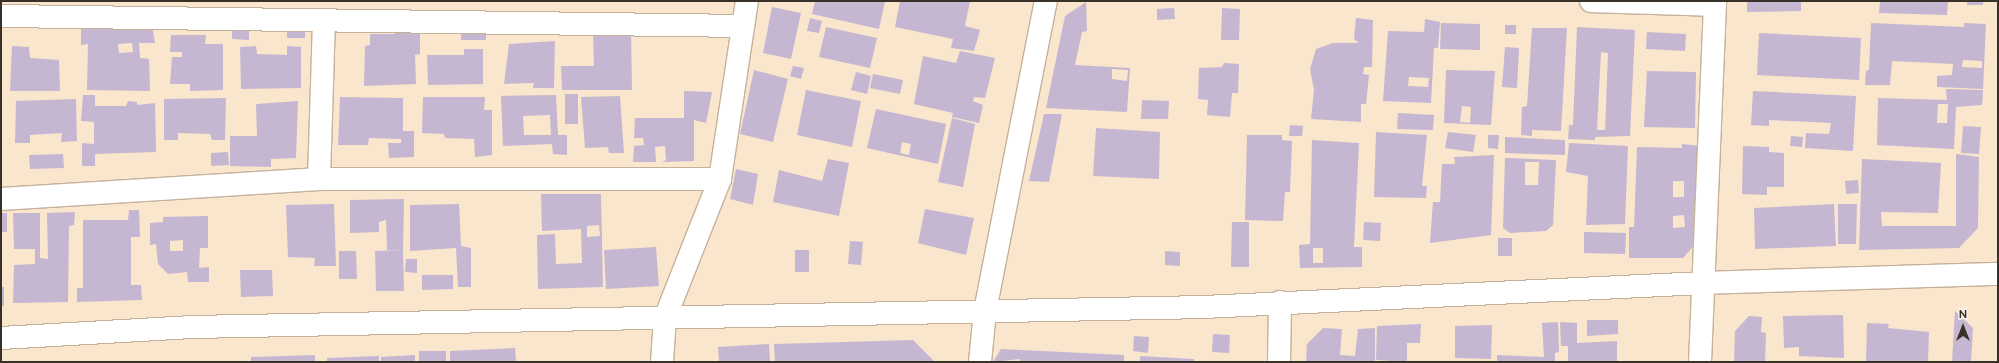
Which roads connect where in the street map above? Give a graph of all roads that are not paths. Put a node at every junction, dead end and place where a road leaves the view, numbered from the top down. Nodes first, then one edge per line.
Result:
1 (747, 1) edge
2 (1046, 1) edge
3 (1591, 1) edge
4 (1715, 3) edge
5 (1, 16) edge
6 (324, 20) junction
7 (743, 26) junction
8 (319, 179) junction
9 (720, 179) junction
10 (1, 199) edge
11 (1998, 274) edge
12 (1704, 283) junction
13 (1280, 302) junction
14 (985, 311) junction
15 (665, 318) junction
16 (1, 338) edge
17 (662, 362) edge
18 (980, 362) edge
19 (1279, 362) edge
20 (1700, 362) edge

1 - 7 street
2 - 14 street
3 - 4 street
4 - 12 street
5 - 6 street
6 - 7 street
6 - 8 street
7 - 9 street
8 - 9 street
8 - 10 street
9 - 15 street
11 - 12 street
12 - 13 street
12 - 20 street
13 - 14 street
13 - 19 street
14 - 15 street
14 - 18 street
15 - 16 street
15 - 17 street

